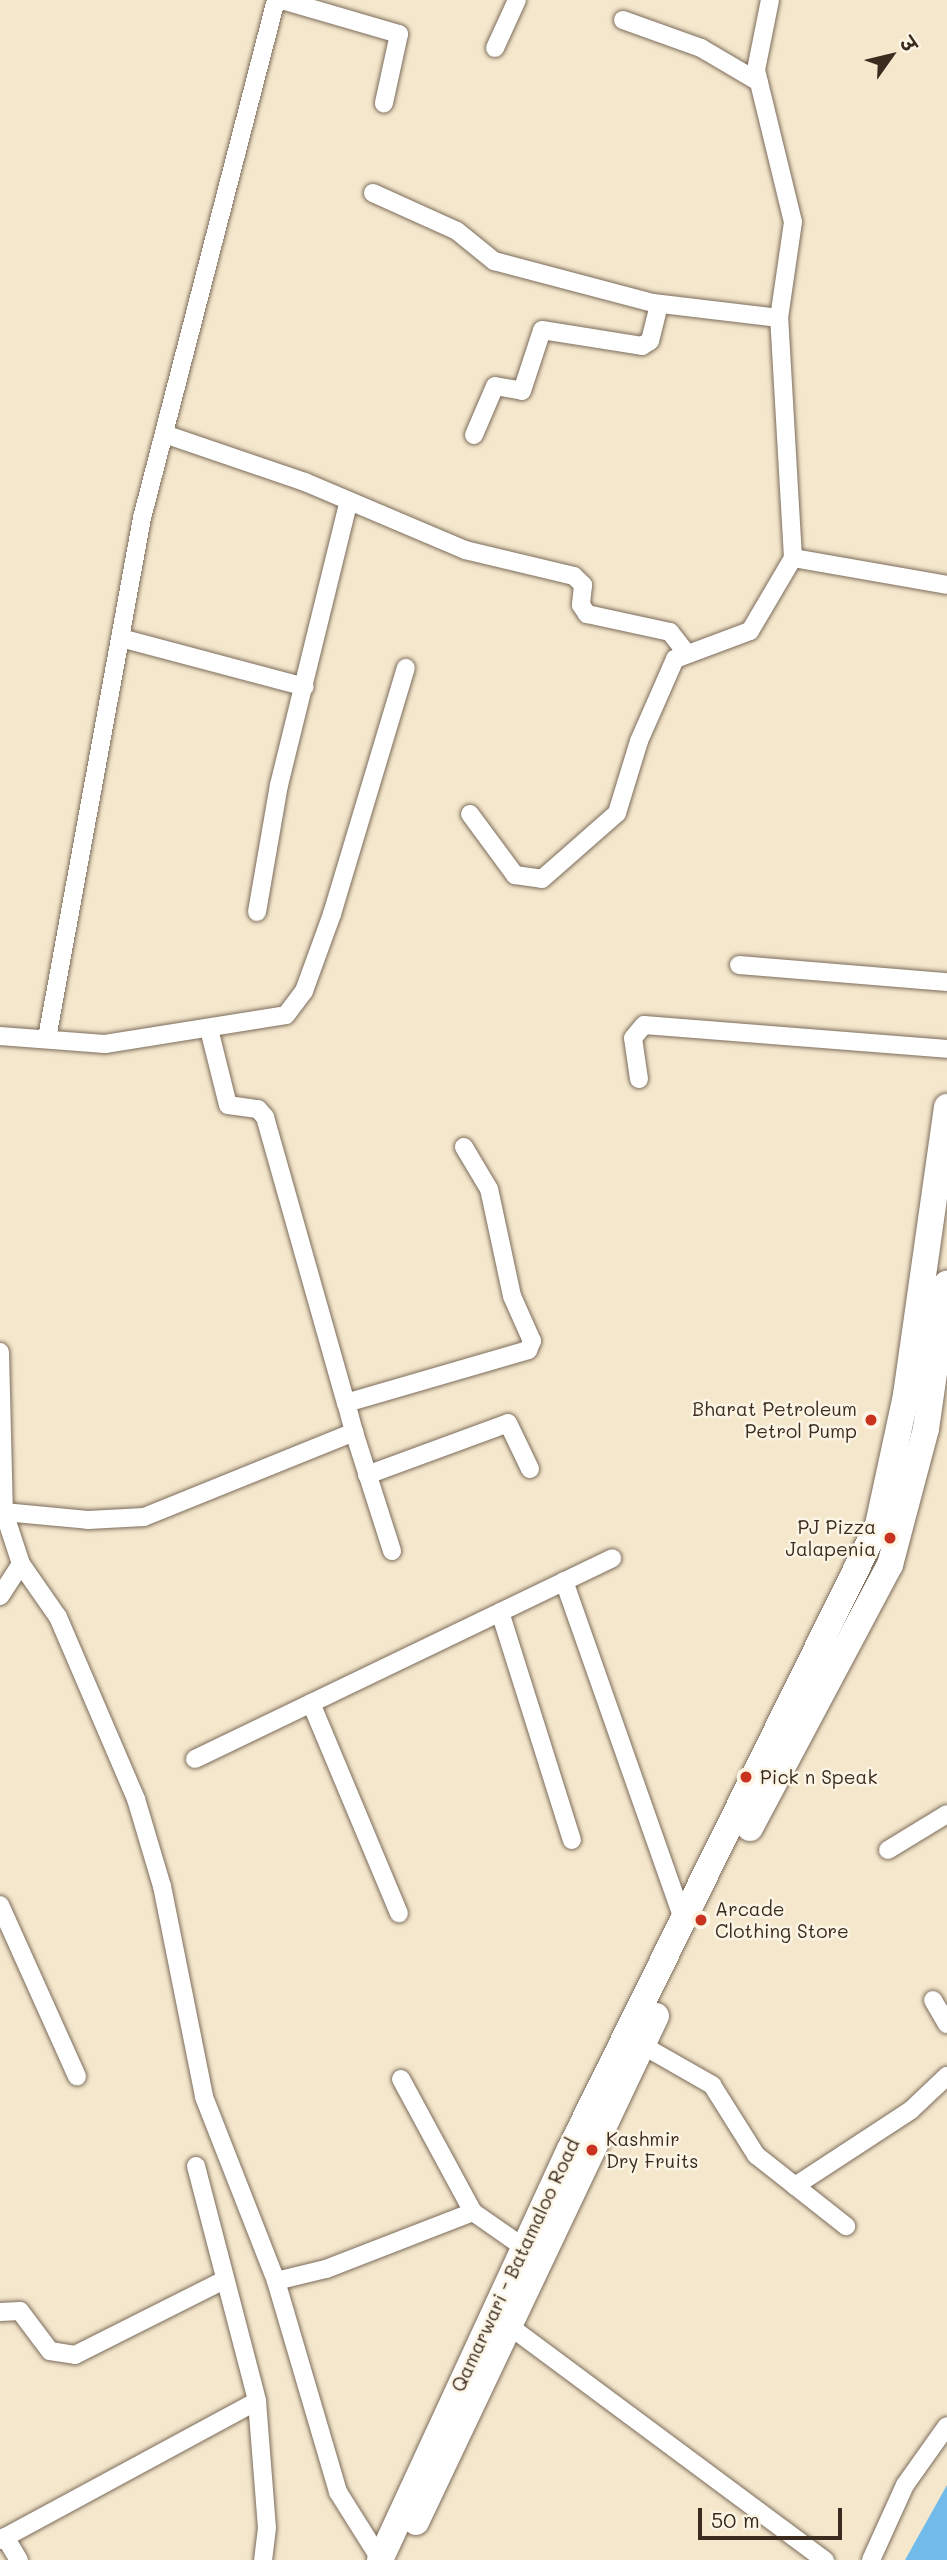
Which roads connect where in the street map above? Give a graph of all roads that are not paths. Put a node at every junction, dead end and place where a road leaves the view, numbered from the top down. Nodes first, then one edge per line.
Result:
1 (276, 0) edge
2 (282, 0) edge
3 (517, 0) edge
4 (770, 0) edge
5 (623, 20) dead end
6 (495, 48) dead end
7 (759, 82) junction
8 (384, 103) dead end
9 (373, 193) dead end
10 (659, 304) junction
11 (779, 318) junction
12 (167, 435) junction
13 (474, 435) dead end
14 (349, 501) junction
15 (793, 558) junction
16 (947, 585) edge
17 (121, 638) junction
18 (684, 650) junction
19 (406, 668) dead end
20 (305, 687) junction
21 (470, 814) dead end
22 (257, 912) dead end
23 (739, 965) dead end
24 (947, 982) edge
25 (209, 1029) junction
26 (0, 1036) edge
27 (47, 1038) junction
28 (947, 1049) edge
29 (639, 1079) dead end
30 (947, 1107) edge
31 (464, 1147) dead end
32 (947, 1284) edge
33 (0, 1352) edge
34 (346, 1403) junction
35 (354, 1432) junction
36 (530, 1469) dead end
37 (368, 1475) junction
38 (4, 1512) junction
39 (393, 1551) dead end
40 (612, 1558) dead end
41 (20, 1564) junction
42 (564, 1581) junction
43 (0, 1596) edge
44 (500, 1612) junction
45 (311, 1703) junction
46 (195, 1759) dead end
47 (947, 1814) edge
48 (572, 1840) dead end
49 (888, 1850) dead end
50 (0, 1905) edge
51 (399, 1913) dead end
52 (684, 1921) junction
53 (933, 2000) dead end
54 (947, 2025) edge
55 (642, 2045) junction
56 (77, 2076) dead end
57 (947, 2076) edge
58 (401, 2079) dead end
59 (196, 2166) dead end
60 (795, 2186) junction
61 (473, 2212) junction
62 (846, 2226) dead end
63 (523, 2247) junction
64 (225, 2280) junction
65 (276, 2281) junction
66 (0, 2312) edge
67 (508, 2325) junction
68 (257, 2401) junction
69 (947, 2426) edge
70 (3, 2539) edge
71 (19, 2560) edge
72 (263, 2560) edge
73 (386, 2560) edge
74 (825, 2560) edge
75 (871, 2560) edge

1 - 12 street
2 - 8 street
3 - 6 street
4 - 7 street
5 - 7 street
7 - 11 street
9 - 10 street
10 - 11 street
10 - 13 street
11 - 15 street
12 - 14 street
12 - 17 street
14 - 18 street
14 - 20 street
15 - 16 street
15 - 18 street
17 - 20 street
17 - 27 street
18 - 21 street
19 - 25 street
20 - 22 street
23 - 24 street
25 - 27 street
25 - 34 street
26 - 27 street
28 - 29 street
30 - 52 main road, Qamarwari - Batamaloo Road
31 - 34 street
32 - 55 main road, Qamarwari - Batamaloo Road
33 - 38 street
34 - 35 street
35 - 37 street
35 - 38 street
36 - 37 street
37 - 39 street
38 - 41 street
40 - 42 street
41 - 43 street
41 - 65 street
42 - 44 street
42 - 52 street
44 - 45 street
44 - 48 street
45 - 46 street
45 - 51 street
47 - 49 street
50 - 56 street
52 - 63 main road, Qamarwari - Batamaloo Road
53 - 54 street
55 - 60 street
55 - 67 main road, Qamarwari - Batamaloo Road
57 - 60 street
58 - 61 street
59 - 64 street
60 - 62 street
61 - 63 street
61 - 65 street
63 - 73 main road, Qamarwari - Batamaloo Road
64 - 66 street
64 - 68 street
65 - 73 street
67 - 73 main road, Qamarwari - Batamaloo Road
67 - 74 street
68 - 70 street
68 - 72 street
69 - 75 street
70 - 71 street

